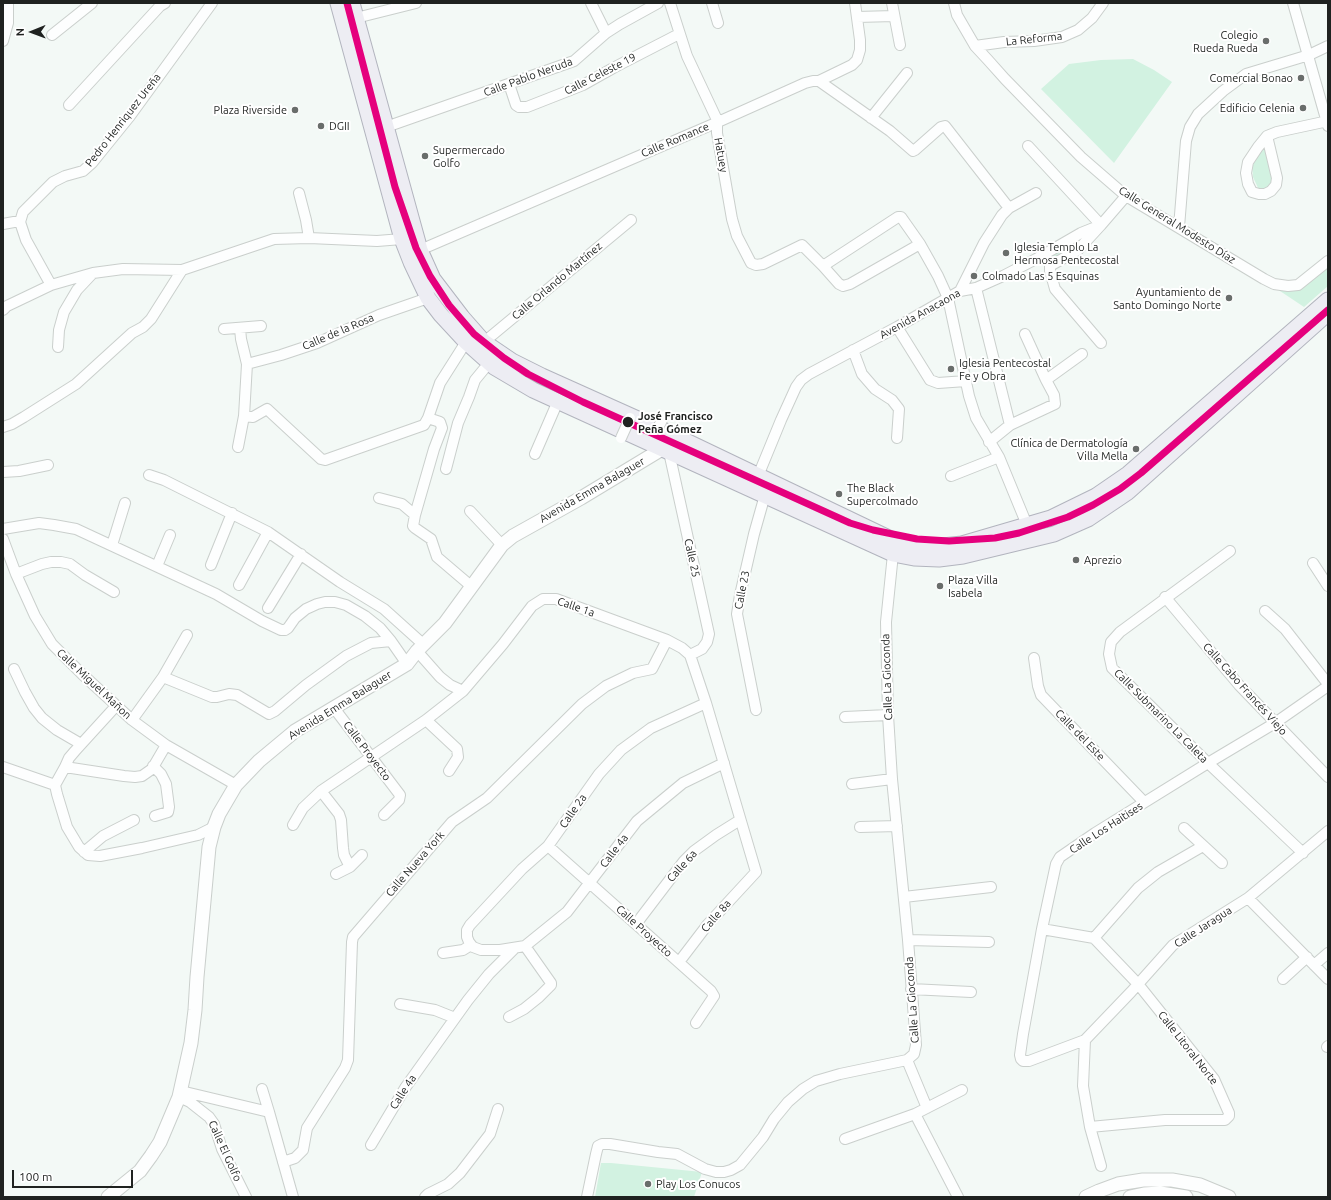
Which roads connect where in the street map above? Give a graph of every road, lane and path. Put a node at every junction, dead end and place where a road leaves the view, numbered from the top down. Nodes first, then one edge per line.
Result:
1 (8, 3) edge
2 (165, 3) edge
3 (212, 3) edge
4 (338, 3) edge
5 (352, 3) edge
6 (416, 3) edge
7 (591, 3) edge
8 (658, 3) edge
9 (670, 3) edge
10 (712, 3) edge
11 (855, 3) edge
12 (892, 3) edge
13 (954, 3) edge
14 (1103, 3) edge
15 (1293, 3) edge
16 (87, 5) edge
17 (894, 16) junction
18 (856, 17) junction
19 (356, 18) junction
20 (718, 23) dead end
21 (606, 33) junction
22 (679, 34) junction
23 (52, 35) dead end
24 (3, 42) edge
25 (900, 45) dead end
26 (975, 46) junction
27 (1328, 46) edge
28 (1308, 55) junction
29 (907, 73) dead end
30 (819, 81) junction
31 (509, 84) junction
32 (69, 105) dead end
33 (871, 118) junction
34 (718, 122) junction
35 (1328, 123) edge
36 (386, 127) junction
37 (1267, 136) junction
38 (1028, 146) dead end
39 (299, 193) dead end
40 (1036, 193) dead end
41 (1126, 196) junction
42 (1009, 208) junction
43 (631, 220) dead end
44 (20, 222) junction
45 (3, 224) edge
46 (1101, 225) junction
47 (1179, 227) junction
48 (309, 238) junction
49 (402, 239) junction
50 (920, 244) junction
51 (420, 250) junction
52 (1328, 260) edge
53 (823, 266) junction
54 (182, 270) junction
55 (93, 273) junction
56 (51, 285) junction
57 (976, 288) junction
58 (960, 291) junction
59 (428, 298) junction
60 (948, 298) junction
61 (1328, 300) edge
62 (3, 310) edge
63 (1328, 313) edge
64 (261, 326) dead end
65 (897, 327) junction
66 (224, 328) dead end
67 (240, 328) junction
68 (1025, 334) dead end
69 (466, 342) junction
70 (484, 342) junction
71 (1101, 343) dead end
72 (58, 347) dead end
73 (853, 350) junction
74 (1082, 354) dead end
75 (490, 362) junction
76 (248, 364) junction
77 (1046, 380) junction
78 (966, 381) junction
79 (558, 401) junction
80 (244, 416) junction
81 (664, 416) dead end
82 (428, 418) junction
83 (630, 418) dead end
84 (1010, 425) junction
85 (3, 427) edge
86 (663, 432) junction
87 (621, 438) dead end
88 (897, 438) dead end
89 (989, 442) junction
90 (238, 447) dead end
91 (666, 450) junction
92 (535, 454) dead end
93 (999, 457) junction
94 (48, 465) dead end
95 (446, 469) dead end
96 (3, 472) edge
97 (149, 475) dead end
98 (758, 476) junction
99 (951, 476) dead end
100 (765, 496) junction
101 (380, 498) dead end
102 (125, 503) dead end
103 (470, 511) dead end
104 (232, 513) junction
105 (415, 515) junction
106 (1027, 525) junction
107 (3, 529) edge
108 (268, 532) junction
109 (170, 535) dead end
110 (3, 541) edge
111 (112, 545) junction
112 (502, 545) junction
113 (1230, 551) dead end
114 (301, 554) junction
115 (893, 554) junction
116 (1313, 563) dead end
117 (157, 566) junction
118 (211, 566) dead end
119 (16, 574) junction
120 (239, 585) dead end
121 (471, 586) junction
122 (1328, 586) edge
123 (114, 592) dead end
124 (1165, 597) junction
125 (268, 608) dead end
126 (1265, 611) dead end
127 (187, 635) dead end
128 (667, 640) junction
129 (392, 641) junction
130 (420, 648) junction
131 (690, 655) junction
132 (1034, 658) dead end
133 (407, 664) junction
134 (14, 669) dead end
135 (163, 676) junction
136 (1328, 685) edge
137 (463, 691) junction
138 (706, 703) junction
139 (116, 706) junction
140 (334, 708) junction
141 (756, 710) dead end
142 (888, 715) junction
143 (845, 717) dead end
144 (132, 720) junction
145 (426, 720) junction
146 (1275, 724) junction
147 (81, 744) junction
148 (166, 745) junction
149 (371, 757) junction
150 (724, 763) junction
151 (1208, 763) junction
152 (153, 766) junction
153 (3, 767) edge
154 (65, 767) junction
155 (449, 771) dead end
156 (1328, 777) edge
157 (892, 779) junction
158 (852, 784) dead end
159 (55, 785) junction
160 (236, 785) junction
161 (321, 791) junction
162 (1144, 802) junction
163 (384, 814) dead end
164 (155, 816) dead end
165 (134, 820) dead end
166 (740, 820) junction
167 (293, 824) dead end
168 (897, 826) junction
169 (214, 827) junction
170 (860, 827) dead end
171 (1184, 828) dead end
172 (1328, 831) edge
173 (548, 846) junction
174 (1203, 846) junction
175 (84, 852) junction
176 (1302, 853) junction
177 (362, 855) dead end
178 (1222, 862) dead end
179 (350, 866) junction
180 (336, 874) dead end
181 (590, 883) junction
182 (991, 888) dead end
183 (904, 897) junction
184 (1248, 898) junction
185 (636, 924) junction
186 (1042, 929) junction
187 (1094, 938) junction
188 (908, 940) junction
189 (989, 942) dead end
190 (471, 945) junction
191 (525, 946) junction
192 (514, 949) junction
193 (442, 953) dead end
194 (1328, 953) edge
195 (1307, 957) junction
196 (679, 962) junction
197 (1314, 965) junction
198 (1284, 979) dead end
199 (1328, 979) edge
200 (1138, 984) junction
201 (911, 989) junction
202 (971, 992) dead end
203 (400, 1004) dead end
204 (509, 1017) dead end
205 (455, 1018) junction
206 (696, 1023) dead end
207 (1085, 1040) junction
208 (907, 1060) junction
209 (1023, 1061) joint
210 (262, 1089) dead end
211 (962, 1090) dead end
212 (180, 1094) junction
213 (927, 1108) junction
214 (498, 1109) dead end
215 (268, 1112) junction
216 (915, 1114) junction
217 (1090, 1127) junction
218 (845, 1139) dead end
219 (371, 1145) dead end
220 (283, 1162) junction
221 (1101, 1166) dead end
222 (108, 1197) edge
223 (246, 1197) edge
224 (293, 1197) edge
225 (425, 1197) edge
226 (587, 1197) edge
227 (958, 1197) edge
228 (1086, 1197) edge
229 (1130, 1197) edge
230 (1186, 1197) edge
231 (1229, 1197) edge

1 - 24 street
2 - 32 street
3 - 44 street, Pedro Henriquez Ureña
4 - 49 main road
5 - 19 main road
6 - 19 street
7 - 21 street
8 - 21 street, Calle Pablo Neruda
9 - 22 street, Hatuey
10 - 20 street
11 - 18 street
12 - 17 street
13 - 26 street, Calle General Modesto Díaz
14 - 26 street, La Reforma
15 - 28 street
16 - 23 street
17 - 18 street
17 - 25 street
18 - 30 street, Calle Romance
19 - 36 main road
21 - 31 street, Calle Pablo Neruda
22 - 31 street, Calle Celeste 19
22 - 34 street, Hatuey
26 - 41 street, Calle General Modesto Díaz
27 - 28 street
28 - 35 street
28 - 47 street
29 - 33 street
30 - 33 street
30 - 34 street, Calle Romance
31 - 36 street, Calle Pablo Neruda
33 - 42 street
34 - 51 street, Calle Romance
34 - 53 street, Hatuey
35 - 37 street
36 - 51 main road
37 - 37 street
38 - 46 street
39 - 48 street
40 - 42 street
41 - 46 street, Avenida Anacaona
41 - 47 street, Calle General Modesto Díaz
42 - 58 street
43 - 70 street, Calle Orlando Martínez
44 - 45 street
44 - 56 street
46 - 57 street, Avenida Anacaona
46 - 71 street
47 - 52 street, Calle General Modesto Díaz
48 - 49 street
48 - 54 street
49 - 59 main road
50 - 53 street
50 - 53 street
50 - 60 street
51 - 70 main road
54 - 55 street
54 - 85 street
55 - 56 street
55 - 72 street
56 - 62 street
57 - 58 street, Avenida Anacaona
57 - 84 street
58 - 60 street, Avenida Anacaona
59 - 69 main road
59 - 76 street, Calle de la Rosa
60 - 65 street, Avenida Anacaona
60 - 78 street
61 - 106 main road
63 - 115 main road
64 - 67 street
65 - 73 street, Avenida Anacaona
65 - 78 street
66 - 67 street
67 - 76 street
68 - 77 street
69 - 75 main road
69 - 82 street
70 - 86 main road
73 - 88 street
73 - 98 street, Avenida Anacaona
74 - 77 street
75 - 79 main road
75 - 95 street
76 - 80 street
77 - 84 street
78 - 89 street
79 - 91 main road
79 - 92 street
80 - 82 street
80 - 90 street
81 - 86 street, bridge
82 - 105 street
83 - 87 street, bridge
84 - 89 street
86 - 91 street
86 - 98 main road
89 - 93 street
91 - 100 main road
91 - 112 street, Avenida Emma Balaguer
91 - 131 street, Calle 25
93 - 99 street
93 - 106 street
94 - 96 street
97 - 104 street
98 - 106 main road
100 - 115 main road
100 - 141 street, Calle 23
101 - 105 street
102 - 111 street
103 - 112 street
104 - 108 street
104 - 118 street
105 - 121 street
107 - 111 street
108 - 114 street
108 - 120 street
109 - 117 street
110 - 119 street, Calle Miguel Mañon
111 - 117 street
112 - 121 street, Avenida Emma Balaguer
113 - 124 street, Calle Submarino La Caleta
114 - 125 street
114 - 130 street
115 - 142 street, Calle La Gioconda
116 - 122 street
117 - 129 street
119 - 123 street
119 - 139 street, Calle Miguel Mañon
121 - 130 street, Avenida Emma Balaguer
124 - 146 street, Calle Cabo Francés Viejo
124 - 151 street, Calle Submarino La Caleta
126 - 136 street
127 - 135 street
128 - 131 street, Calle 1a
128 - 137 street, Calle 1a
128 - 220 street, Calle Nueva York
129 - 133 street
129 - 135 street
130 - 133 street, Avenida Emma Balaguer
130 - 137 street
131 - 138 street
132 - 162 street, Calle del Este
133 - 140 street, Avenida Emma Balaguer
134 - 147 street
135 - 144 street
136 - 146 street, Calle Los Haitises
137 - 145 street, Calle 1a
138 - 150 street
138 - 173 street, Calle 2a
139 - 144 street, Calle Miguel Mañon
139 - 147 street
140 - 149 street, Calle Proyecto
140 - 160 street, Avenida Emma Balaguer
142 - 143 street
142 - 157 street, Calle La Gioconda
144 - 148 street, Calle Miguel Mañon
145 - 149 street, Calle 1a
145 - 155 street
146 - 151 street, Calle Los Haitises
146 - 156 street, Calle Cabo Francés Viejo
147 - 154 street
148 - 152 street
148 - 160 street, Calle Miguel Mañon
149 - 161 street, Calle 1a
149 - 163 street, Calle Proyecto
150 - 166 street
150 - 181 street, Calle 4a
151 - 162 street, Calle Los Haitises
151 - 176 street, Calle Submarino La Caleta
152 - 154 street
152 - 164 street
153 - 159 street
154 - 159 street
157 - 158 street
157 - 168 street, Calle La Gioconda
159 - 175 street
160 - 169 street, Avenida Emma Balaguer
161 - 167 street, Calle 1a
161 - 179 street
162 - 186 street, Calle Los Haitises
165 - 175 street
166 - 185 street, Calle 6a
166 - 196 street, Calle 8a
168 - 170 street
168 - 183 street, Calle La Gioconda
169 - 175 street
169 - 212 street, Avenida Emma Balaguer
171 - 174 street
172 - 176 street, Calle Jaragua
173 - 181 street, Calle Proyecto
173 - 190 street, Calle 2a
174 - 178 street
174 - 187 street
176 - 184 street, Calle Jaragua
177 - 179 street
179 - 180 street
181 - 185 street, Calle Proyecto
181 - 191 street, Calle 4a
182 - 183 street
183 - 188 street, Calle La Gioconda
184 - 195 street
184 - 200 street, Calle Jaragua
185 - 196 street, Calle Proyecto
186 - 187 street
186 - 209 street, Calle Los Haitises
187 - 200 street, Calle Litoral Norte
188 - 189 street
188 - 201 street, Calle La Gioconda
190 - 192 street, Calle 4a
190 - 193 street
191 - 192 street, Calle 4a
191 - 204 street
192 - 205 street, Calle 4a
194 - 197 street
195 - 197 street
195 - 198 street
196 - 206 street, Calle Proyecto
197 - 199 street
200 - 207 street, Calle Jaragua
200 - 217 street, Calle Litoral Norte
201 - 202 street
201 - 208 street, Calle La Gioconda
203 - 205 street
205 - 219 street, Calle 4a
207 - 209 street, Calle Jaragua
207 - 217 street
208 - 213 street
208 - 226 street
210 - 215 street
211 - 213 street
212 - 215 street
212 - 222 street, Avenida Emma Balaguer
212 - 223 street, Calle El Golfo
213 - 216 street
214 - 225 street
215 - 220 street
216 - 218 street
216 - 227 street
217 - 221 street
220 - 224 street
228 - 231 street
229 - 230 street

